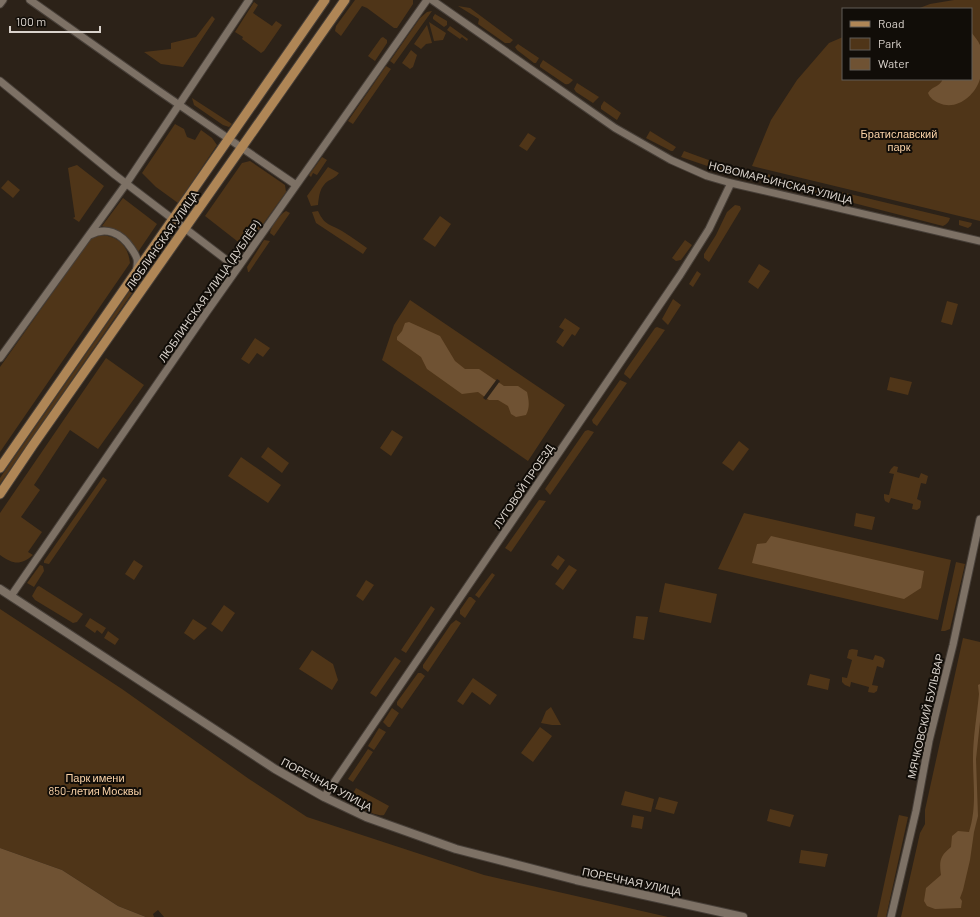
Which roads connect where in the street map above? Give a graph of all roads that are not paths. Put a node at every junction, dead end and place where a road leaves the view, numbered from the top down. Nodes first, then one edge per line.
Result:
1 (3, 0) edge
2 (30, 0) edge
3 (250, 0) edge
4 (325, 0) edge
5 (344, 0) edge
6 (427, 0) edge
7 (432, 0) edge
8 (0, 4) edge
9 (0, 81) edge
10 (179, 105) junction
11 (229, 138) junction
12 (242, 148) junction
13 (731, 182) junction
14 (126, 184) junction
15 (296, 185) junction
16 (173, 220) junction
17 (184, 229) junction
18 (88, 236) junction
19 (980, 241) edge
20 (237, 268) junction
21 (134, 275) junction
22 (0, 358) edge
23 (0, 468) edge
24 (0, 494) edge
25 (980, 519) edge
26 (0, 589) edge
27 (11, 596) junction
28 (324, 797) junction
29 (743, 917) edge
30 (891, 917) edge

1 - 8 street
2 - 10 street
3 - 10 street
4 - 11 main road, ЛЮБЛИНСКАЯ УЛИЦА
5 - 12 main road, ЛЮБЛИНСКАЯ УЛИЦА
6 - 15 street, ЛЮБЛИНСКАЯ УЛИЦА (ДУБЛЁР)
7 - 13 street, НОВОМАРЬИНСКАЯ УЛИЦА
9 - 14 street
10 - 11 street
10 - 14 street
11 - 12 street
11 - 16 main road, ЛЮБЛИНСКАЯ УЛИЦА
12 - 15 street
12 - 17 main road, ЛЮБЛИНСКАЯ УЛИЦА
13 - 19 street, НОВОМАРЬИНСКАЯ УЛИЦА
13 - 28 street, ЛУГОВОЙ ПРОЕЗД
14 - 16 street
14 - 18 street
15 - 20 street, ЛЮБЛИНСКАЯ УЛИЦА (ДУБЛЁР)
16 - 17 street
16 - 21 main road, ЛЮБЛИНСКАЯ УЛИЦА
17 - 20 street
17 - 24 main road, ЛЮБЛИНСКАЯ УЛИЦА
18 - 21 street
18 - 22 street
20 - 27 street, ЛЮБЛИНСКАЯ УЛИЦА (ДУБЛЁР)
21 - 23 main road, ЛЮБЛИНСКАЯ УЛИЦА
25 - 30 street, МЯЧКОВСКИЙ БУЛЬВАР
26 - 27 main road, ПОРЕЧНАЯ УЛИЦА
27 - 28 main road, ПОРЕЧНАЯ УЛИЦА
28 - 29 main road, ПОРЕЧНАЯ УЛИЦА

